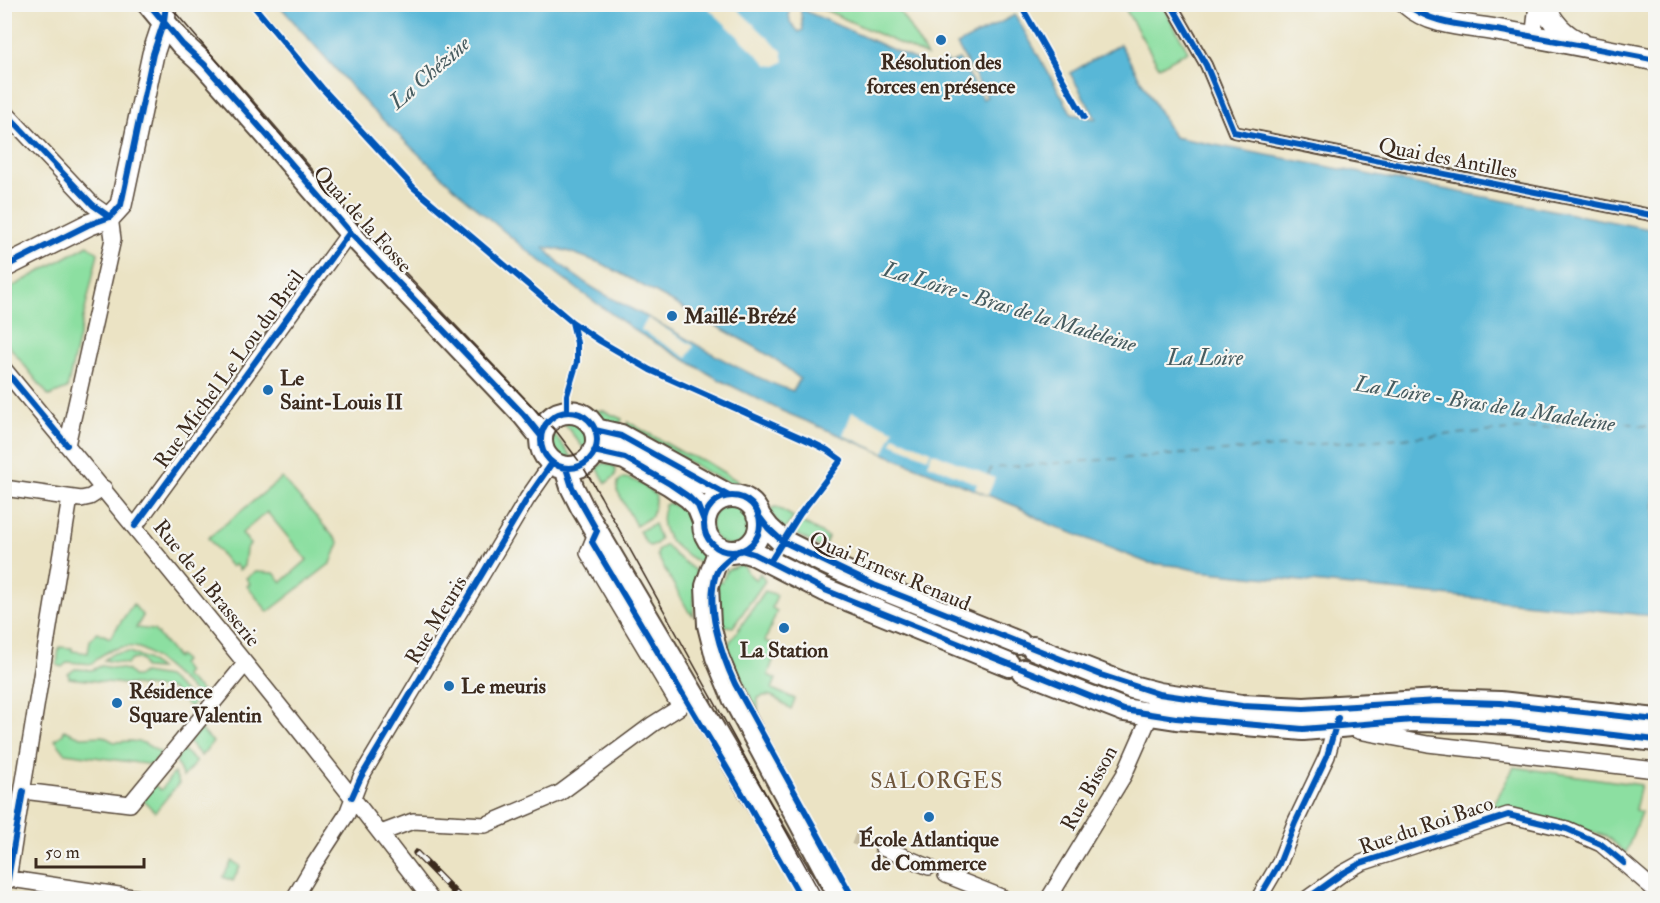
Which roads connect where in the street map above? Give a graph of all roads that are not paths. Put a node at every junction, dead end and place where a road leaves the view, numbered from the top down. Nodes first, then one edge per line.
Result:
1 (1171, 4) edge
2 (1407, 4) edge
3 (1537, 4) edge
4 (1544, 4) edge
5 (160, 10) edge
6 (1528, 36) junction
7 (1599, 50) junction
8 (1656, 60) edge
9 (4, 111) edge
10 (1656, 216) edge
11 (110, 218) junction
12 (350, 232) junction
13 (4, 267) edge
14 (4, 369) edge
15 (541, 436) junction
16 (595, 441) junction
17 (67, 445) junction
18 (559, 465) junction
19 (4, 488) edge
20 (104, 488) junction
21 (729, 496) junction
22 (70, 498) junction
23 (758, 515) junction
24 (704, 521) junction
25 (135, 526) junction
26 (597, 531) junction
27 (731, 549) junction
28 (245, 664) junction
29 (1155, 704) junction
30 (1339, 717) junction
31 (1656, 720) edge
32 (1656, 740) edge
33 (1656, 770) edge
34 (22, 791) junction
35 (352, 797) junction
36 (381, 833) junction
37 (883, 848) tunnel mouth
38 (929, 867) dead end
39 (946, 874) dead end
40 (6, 878) edge
41 (1656, 891) edge
42 (139, 898) edge
43 (294, 898) edge
44 (430, 898) edge
45 (813, 898) edge
46 (841, 898) edge
47 (1004, 898) edge
48 (1049, 898) edge
49 (1259, 898) edge
50 (1308, 898) edge

1 - 10 street, Quai des Antilles
2 - 6 main road
3 - 6 street
4 - 7 main road
5 - 11 main road
5 - 12 main road, Quai de la Fosse
6 - 7 main road
7 - 8 main road
9 - 11 street
11 - 13 main road
11 - 17 street
12 - 15 main road, Quai de la Fosse
12 - 25 street, Rue Michel Le Lou du Breil
14 - 17 street, Rue de la Brasserie
15 - 16 main road
15 - 18 main road
16 - 18 main road
16 - 21 main road
16 - 24 main road
17 - 20 street, Rue de la Brasserie
18 - 26 main road
18 - 35 street, Rue Meuris
19 - 22 street
20 - 22 street
20 - 25 street, Rue de la Brasserie
21 - 23 main road
21 - 24 main road
22 - 34 street
23 - 27 main road
23 - 29 main road, Quai Ernest Renaud
24 - 27 main road
25 - 28 street, Rue de la Brasserie
26 - 36 street
26 - 45 main road
27 - 29 main road, Quai Ernest Renaud
27 - 46 main road
28 - 34 street
28 - 35 street, Rue de la Brasserie
29 - 30 main road, Quai Ernest Renaud
29 - 48 street, Rue Bisson
30 - 31 main road
30 - 32 main road
30 - 33 street
30 - 49 street
34 - 40 street
35 - 36 street, Rue de la Brasserie
35 - 43 street, Rue Meuris
36 - 44 street, Rue de la Brasserie
37 - 38 street
39 - 47 street
40 - 42 street
41 - 50 street, Rue du Roi Baco

